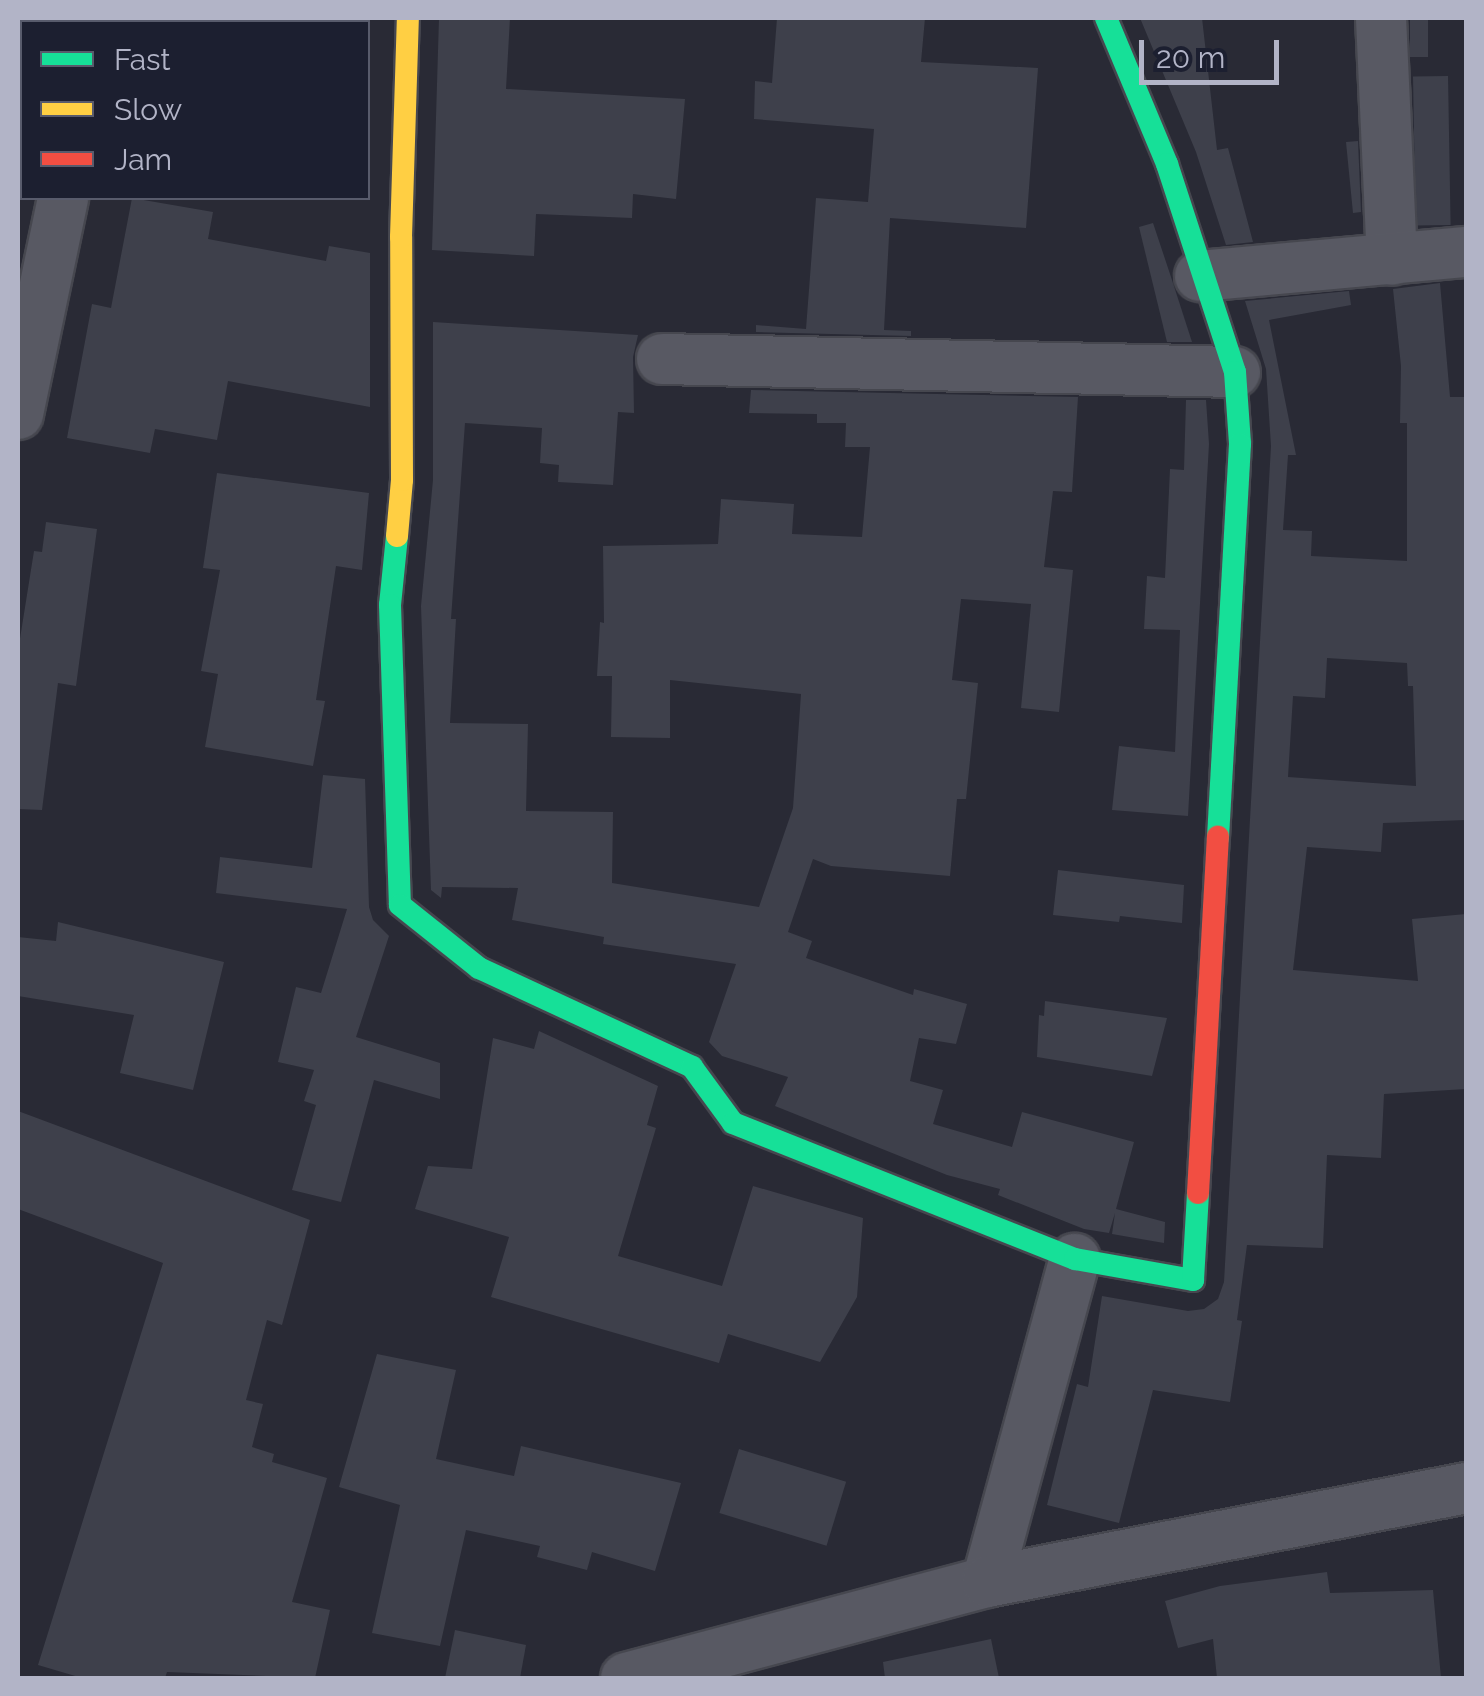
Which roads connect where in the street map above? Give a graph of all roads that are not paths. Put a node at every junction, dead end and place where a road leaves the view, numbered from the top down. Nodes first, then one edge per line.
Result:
1 (408, 18) edge
2 (1106, 18) edge
3 (1382, 18) edge
4 (63, 200) edge
5 (1466, 252) edge
6 (1392, 260) junction
7 (1200, 276) junction
8 (662, 358) dead end
9 (1236, 372) junction
10 (18, 414) edge
11 (1074, 1260) junction
12 (1466, 1488) edge
13 (987, 1582) junction
14 (626, 1678) edge

1 - 11 street
2 - 7 street
3 - 6 street
4 - 10 street
5 - 6 street
6 - 7 street
7 - 9 street
8 - 9 street
9 - 11 street
11 - 13 street
12 - 13 street
13 - 14 street

